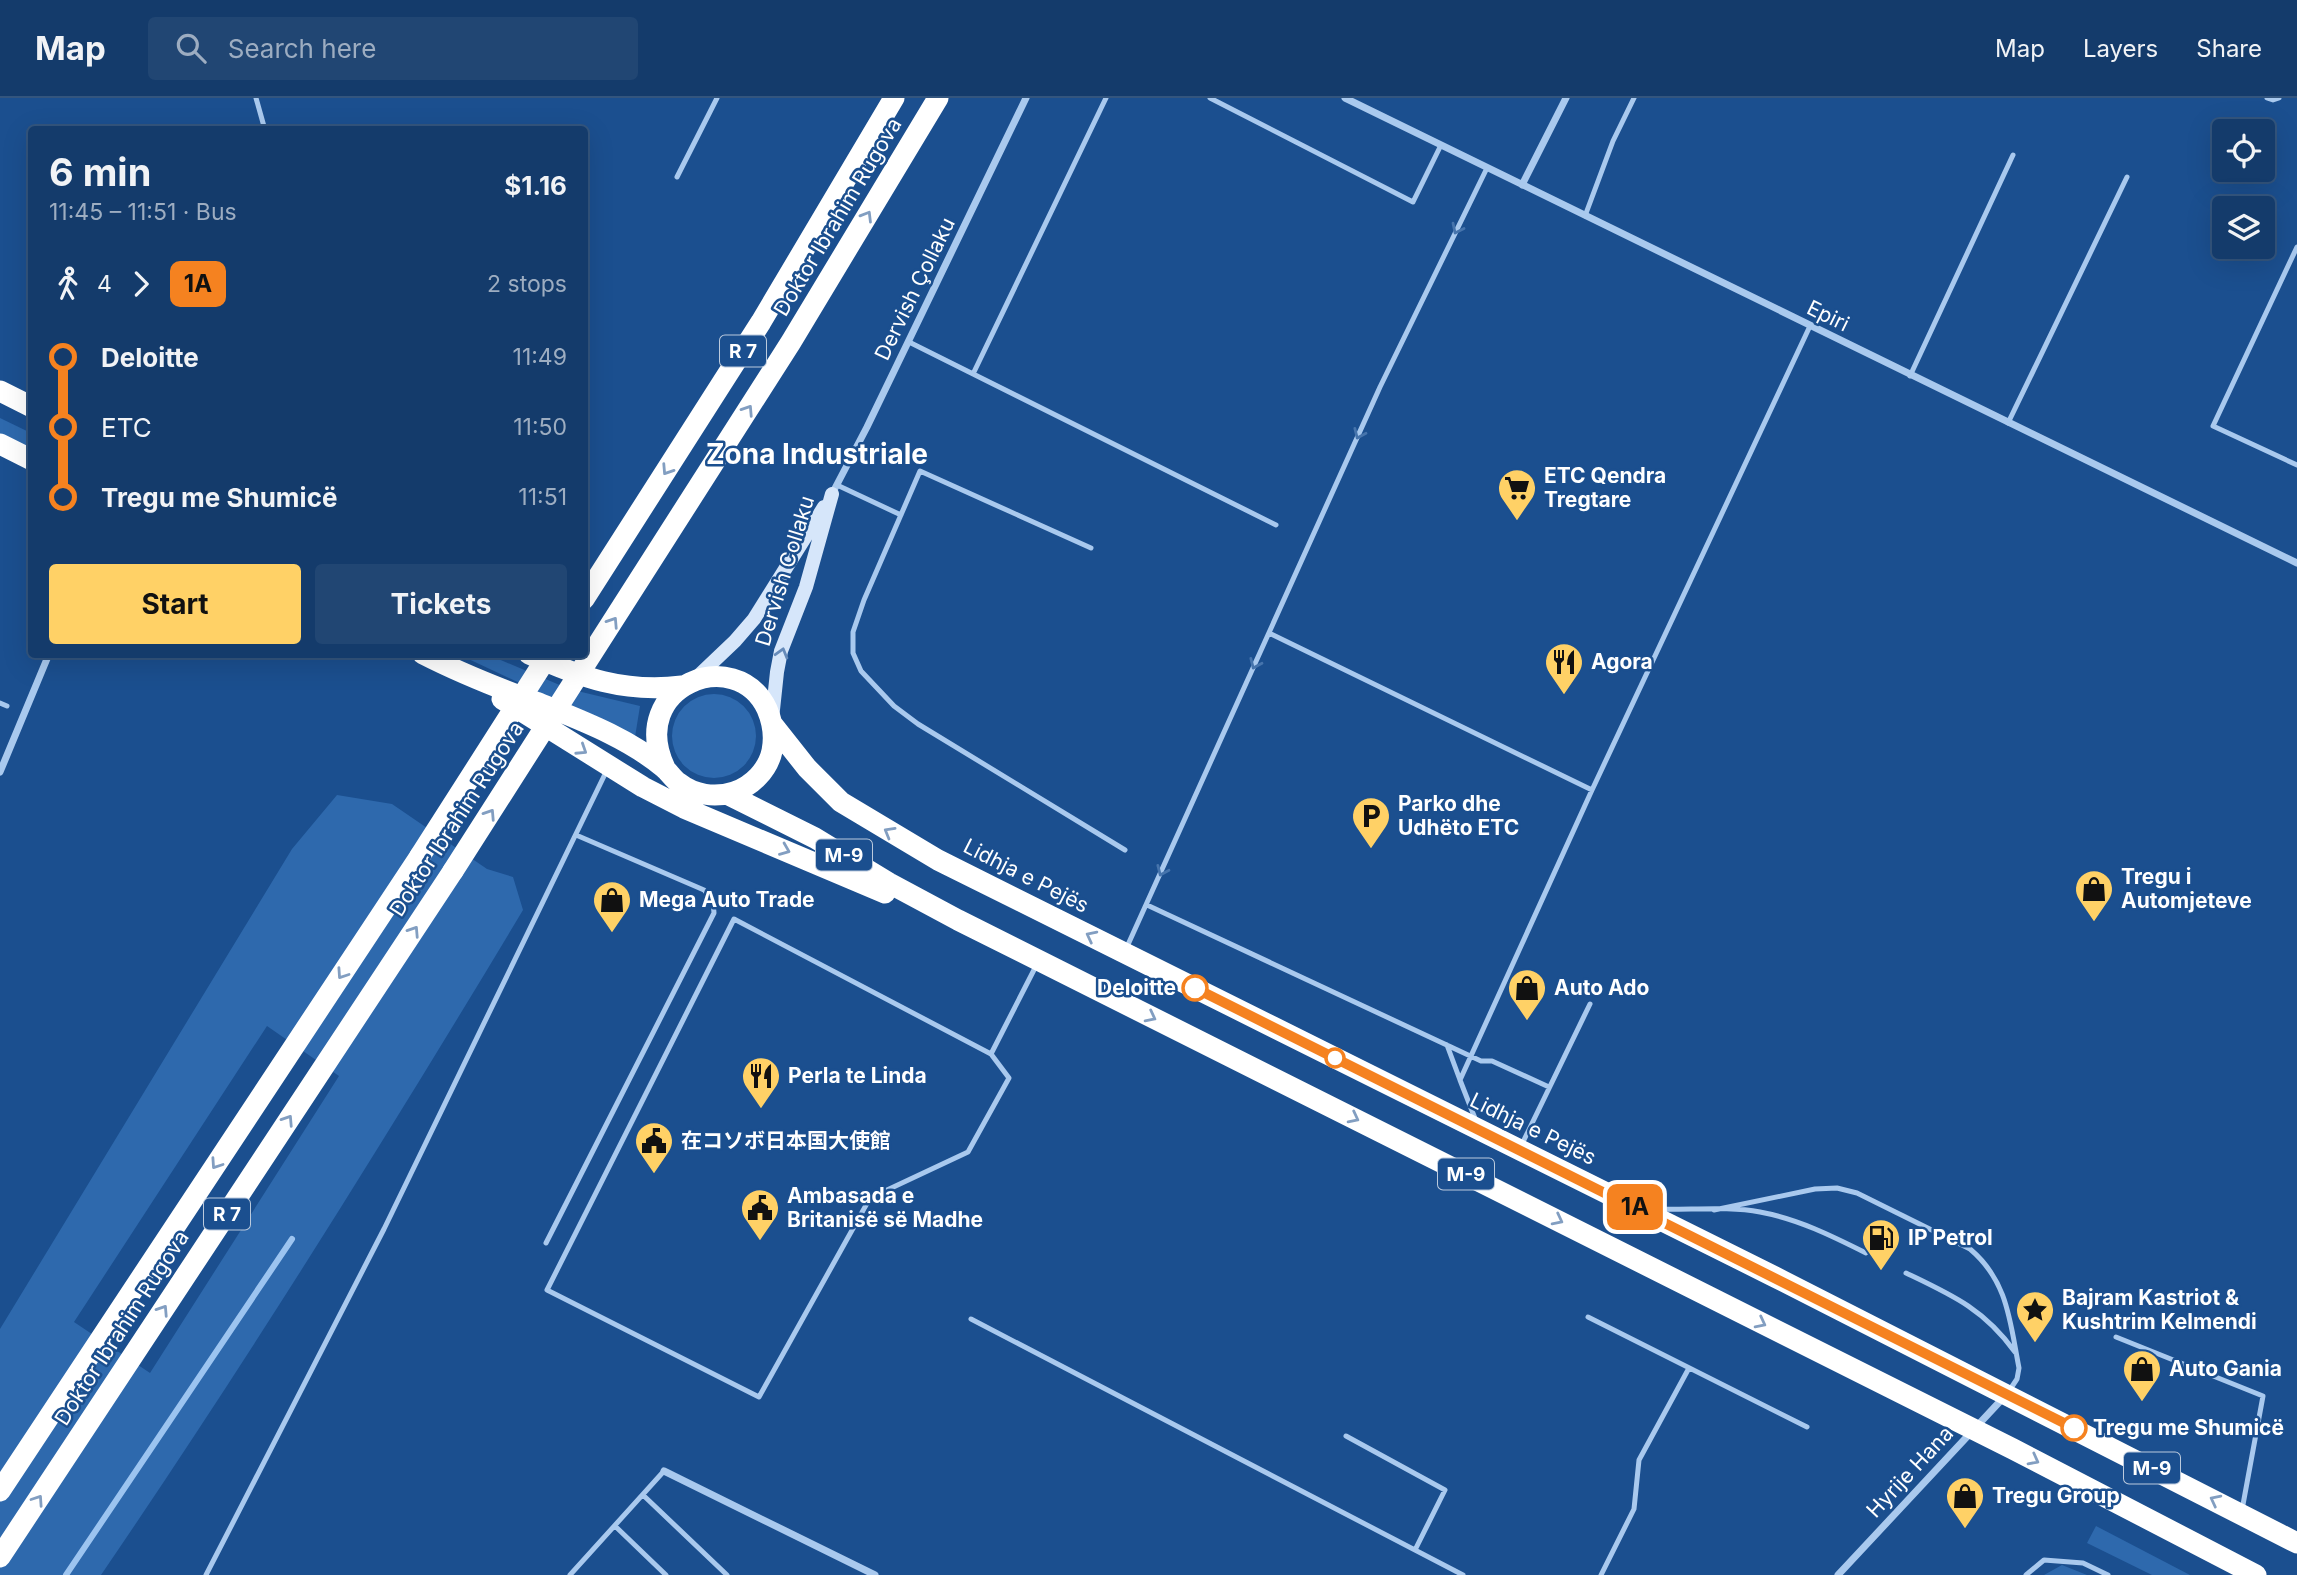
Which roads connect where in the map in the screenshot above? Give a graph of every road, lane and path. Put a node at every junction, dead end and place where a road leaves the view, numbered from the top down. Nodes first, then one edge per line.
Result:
1 (256, 98) edge
2 (717, 98) edge
3 (894, 98) edge
4 (938, 98) edge
5 (1027, 98) edge
6 (1106, 98) edge
7 (1209, 98) edge
8 (1345, 98) edge
9 (1566, 98) edge
10 (1634, 98) edge
11 (2267, 98) edge
12 (2279, 98) edge
13 (264, 126) edge
14 (1441, 145) junction
15 (2013, 155) dead end
16 (1488, 168) junction
17 (677, 177) dead end
18 (2127, 177) dead end
19 (1522, 185) junction
20 (1585, 216) junction
21 (2297, 247) edge
22 (1810, 326) junction
23 (909, 342) junction
24 (973, 374) junction
25 (1910, 376) junction
26 (0, 391) edge
27 (28, 405) edge
28 (2008, 423) junction
29 (0, 444) edge
30 (28, 458) edge
31 (2297, 465) edge
32 (834, 489) junction
33 (901, 515) junction
34 (1276, 525) dead end
35 (1091, 548) dead end
36 (2297, 563) edge
37 (588, 593) edge
38 (1269, 633) junction
39 (47, 658) edge
40 (431, 658) edge
41 (539, 658) edge
42 (546, 658) edge
43 (462, 674) junction
44 (688, 683) junction
45 (0, 703) edge
46 (7, 706) dead end
47 (772, 723) junction
48 (609, 768) junction
49 (665, 768) junction
50 (0, 772) edge
51 (1592, 790) junction
52 (727, 794) junction
53 (576, 835) junction
54 (1125, 850) dead end
55 (1147, 905) junction
56 (958, 920) junction
57 (1124, 953) junction
58 (1039, 961) junction
59 (1590, 1004) dead end
60 (1447, 1045) junction
61 (991, 1054) junction
62 (1471, 1056) junction
63 (1460, 1080) junction
64 (1549, 1087) junction
65 (1480, 1130) junction
66 (1519, 1150) junction
67 (1637, 1208) junction
68 (1714, 1210) junction
69 (546, 1244) dead end
70 (1866, 1253) dead end
71 (1906, 1273) dead end
72 (1588, 1317) dead end
73 (971, 1319) dead end
74 (2116, 1337) dead end
75 (2017, 1355) junction
76 (1689, 1368) junction
77 (2007, 1394) junction
78 (1807, 1427) dead end
79 (1973, 1430) junction
80 (1346, 1436) dead end
81 (664, 1471) joint
82 (0, 1490) edge
83 (643, 1494) junction
84 (2241, 1514) junction
85 (615, 1526) junction
86 (2297, 1543) edge
87 (1415, 1550) junction
88 (0, 1557) edge
89 (206, 1575) edge
90 (570, 1575) edge
91 (666, 1575) edge
92 (727, 1575) edge
93 (875, 1575) edge
94 (1463, 1575) edge
95 (1601, 1575) edge
96 (1838, 1575) edge
97 (2026, 1575) edge
98 (2108, 1575) edge
99 (2256, 1575) edge

1 - 13 lane
2 - 17 lane
3 -> 37 highway, Doktor Ibrahim Rugova / R 7
88 -> 4 highway, Doktor Ibrahim Rugova / R 7, bridge
5 - 23 street, Dervish Çollaku
6 - 24 lane
7 - 14 lane
8 - 14 street, Epiri
9 - 19 street
10 - 20 lane
11 - 12 lane
14 - 16 street, Epiri
15 - 25 lane
16 - 19 street, Epiri
16 -> 38 lane
18 - 28 lane
19 - 20 street, Epiri
20 - 22 street, Epiri
21 - 31 lane
22 - 25 street, Epiri
22 - 51 lane
23 - 24 lane
23 - 32 street, Dervish Çollaku
24 - 34 lane
25 - 28 street, Epiri
26 - 27 highway
28 - 36 street, Epiri
29 - 30 highway
32 - 33 lane
32 - 44 street, Dervish Collaku
47 -> 32 street, Dervish Collaku
33 - 35 lane
33 - 54 lane
38 - 51 lane
38 -> 55 lane
39 - 50 street
40 - 43 highway
41 - 44 highway, Lidhja e Pejës
42 -> 82 highway, Doktor Ibrahim Rugova / R 7, bridge
43 -> 48 highway
43 - 49 highway
44 - 47 highway, Lidhja e Pejës
44 - 49 highway
45 - 46 lane
47 - 52 highway
57 -> 47 highway, Lidhja e Pejës / M-9
48 - 53 lane
48 -> 56 highway
49 - 52 highway
51 - 62 lane
52 - 56 highway, M-9
53 - 69 lane
53 - 89 lane
55 - 57 lane
55 - 60 lane
56 - 58 highway, M-9
57 - 65 highway, Lidhja e Pejës / M-9
58 - 61 lane
58 -> 79 highway, M-9
59 - 64 lane
60 - 62 lane
60 - 63 lane
61 - 61 lane
62 - 63 lane
62 - 64 lane
63 - 65 lane
64 - 66 lane
65 - 66 highway, Lidhja e Pejës / M-9
66 - 67 highway, Lidhja e Pejës / M-9
67 - 68 lane
67 - 77 highway, Lidhja e Pejës / M-9
68 - 70 lane
68 - 75 lane
71 - 75 lane
72 - 76 lane
73 - 87 lane
74 - 84 lane
75 - 77 lane
76 - 78 lane
76 - 95 lane
77 - 79 street, Hyrije Hana
84 -> 77 highway, Lidhja e Pejës / M-9
79 - 96 street, Hyrije Hana
79 -> 99 highway, M-9
80 - 87 lane
81 - 83 lane
81 - 93 street
83 - 85 lane
83 - 92 lane
84 - 86 highway, Lidhja e Pejës / M-9
85 - 90 lane
85 - 91 lane
87 - 94 lane
97 - 98 lane

